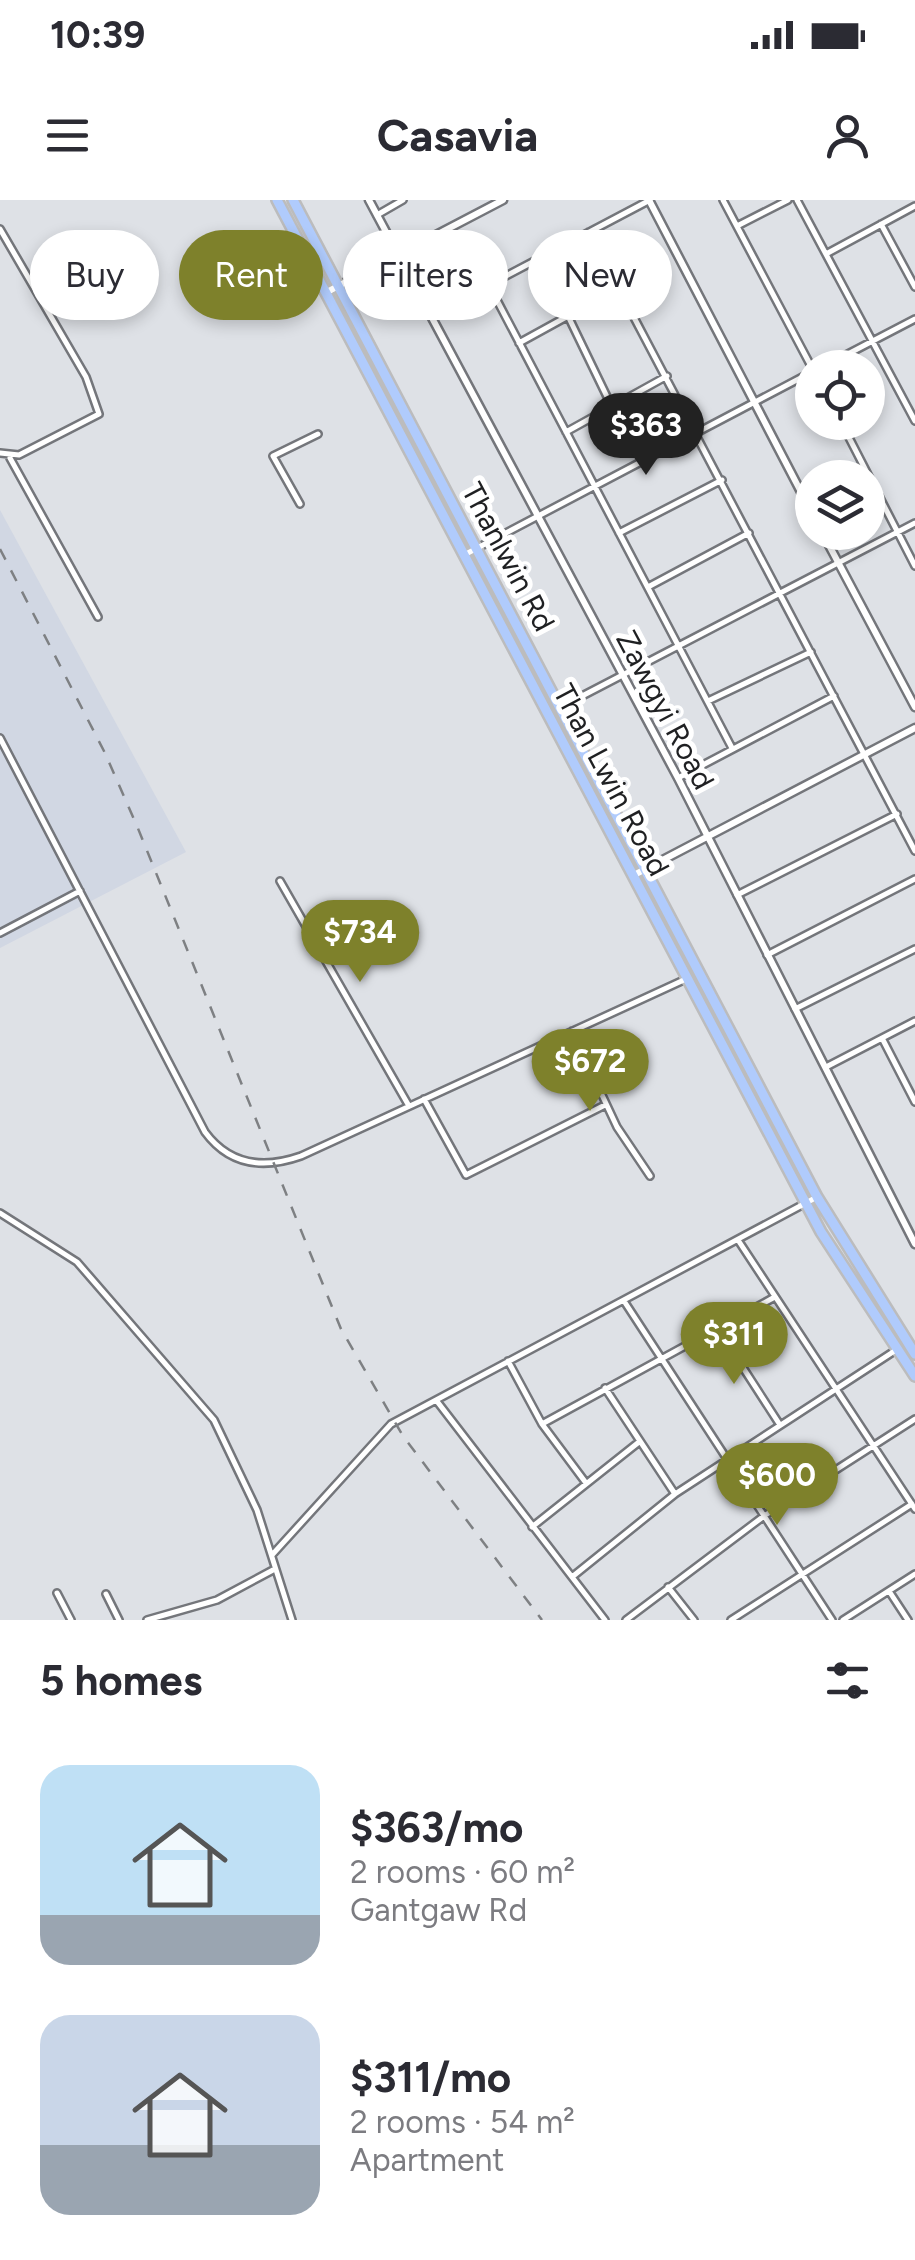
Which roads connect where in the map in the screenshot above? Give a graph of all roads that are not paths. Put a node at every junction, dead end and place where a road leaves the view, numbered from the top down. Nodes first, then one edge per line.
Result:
1 (277, 200) edge
2 (293, 200) edge
3 (369, 200) edge
4 (403, 200) edge
5 (503, 200) edge
6 (649, 200) edge
7 (723, 200) edge
8 (788, 200) edge
9 (798, 200) edge
10 (915, 206) edge
11 (377, 215) junction
12 (881, 224) junction
13 (737, 226) junction
14 (0, 229) edge
15 (385, 230) edge
16 (445, 230) edge
17 (593, 230) edge
18 (826, 254) junction
19 (343, 283) edge
20 (338, 286) junction
21 (915, 288) edge
22 (325, 293) junction
23 (915, 319) edge
24 (433, 320) edge
25 (507, 320) edge
26 (561, 320) edge
27 (570, 320) edge
28 (636, 320) edge
29 (872, 341) junction
30 (519, 343) junction
31 (802, 350) edge
32 (855, 350) edge
33 (667, 376) junction
34 (795, 379) edge
35 (756, 401) junction
36 (612, 407) junction
37 (408, 419) junction
38 (915, 421) edge
39 (396, 426) junction
40 (566, 432) junction
41 (697, 432) junction
42 (318, 434) dead end
43 (850, 440) edge
44 (0, 453) edge
45 (9, 457) junction
46 (795, 479) edge
47 (722, 480) junction
48 (594, 486) junction
49 (300, 504) dead end
50 (537, 516) junction
51 (915, 522) edge
52 (619, 532) junction
53 (897, 532) junction
54 (749, 533) junction
55 (476, 549) junction
56 (832, 550) edge
57 (464, 554) junction
58 (838, 562) junction
59 (915, 566) edge
60 (648, 587) junction
61 (779, 592) junction
62 (98, 617) dead end
63 (678, 645) junction
64 (811, 652) junction
65 (623, 675) junction
66 (834, 696) junction
67 (708, 701) junction
68 (915, 707) edge
69 (558, 708) junction
70 (547, 714) junction
71 (915, 728) edge
72 (0, 738) edge
73 (732, 748) junction
74 (865, 754) junction
75 (678, 778) junction
76 (897, 814) junction
77 (705, 836) junction
78 (915, 851) edge
79 (645, 869) junction
80 (634, 875) junction
81 (915, 879) edge
82 (280, 881) dead end
83 (80, 892) junction
84 (737, 895) junction
85 (0, 933) edge
86 (915, 949) edge
87 (766, 955) junction
88 (686, 978) junction
89 (795, 1009) junction
90 (915, 1021) edge
91 (729, 1030) junction
92 (572, 1032) junction
93 (717, 1035) junction
94 (882, 1038) junction
95 (826, 1067) junction
96 (913, 1093) edge
97 (424, 1099) junction
98 (915, 1102) edge
99 (410, 1106) junction
100 (606, 1106) junction
101 (650, 1176) dead end
102 (817, 1197) junction
103 (806, 1203) junction
104 (0, 1213) edge
105 (738, 1240) junction
106 (915, 1244) edge
107 (773, 1298) junction
108 (624, 1301) junction
109 (718, 1329) junction
110 (897, 1349) junction
111 (915, 1354) edge
112 (661, 1359) junction
113 (508, 1360) junction
114 (915, 1376) edge
115 (605, 1388) junction
116 (837, 1390) junction
117 (436, 1400) junction
118 (915, 1419) edge
119 (542, 1424) junction
120 (780, 1425) junction
121 (640, 1442) junction
122 (874, 1446) junction
123 (727, 1460) junction
124 (586, 1483) junction
125 (675, 1494) junction
126 (914, 1507) edge
127 (764, 1516) junction
128 (532, 1526) junction
129 (272, 1556) junction
130 (273, 1570) junction
131 (801, 1572) junction
132 (915, 1574) edge
133 (572, 1577) junction
134 (668, 1587) junction
135 (889, 1591) junction
136 (57, 1593) dead end
137 (106, 1594) dead end
138 (70, 1620) edge
139 (119, 1620) edge
140 (147, 1620) edge
141 (292, 1620) edge
142 (605, 1620) edge
143 (626, 1620) edge
144 (694, 1620) edge
145 (730, 1620) edge
146 (832, 1620) edge
147 (842, 1620) edge
148 (908, 1620) edge

1 - 22 main road, Than Lwin Road
2 - 20 main road, Thanlwin Rd
3 - 11 street, Zawgyi Road
4 - 11 street
5 - 16 street
6 - 17 street
6 - 35 street
7 - 13 street
8 - 13 street
9 - 18 street
10 - 12 street
11 - 15 street, Zawgyi Road
12 - 18 street
12 - 21 street
13 - 31 street
14 - 45 street
18 - 29 street
19 - 20 street
20 - 22 street
20 - 37 main road, Thanlwin Rd
22 - 39 main road, Than Lwin Road
23 - 29 street
24 - 50 street, Zawgyi Road
25 - 30 street
26 - 30 street
27 - 36 street
28 - 33 street
29 - 32 street
29 - 38 street
30 - 40 street
33 - 36 street
33 - 41 street
34 - 35 street
35 - 41 street
35 - 46 street
36 - 40 street
37 - 39 main road
37 - 55 main road, Thanlwin Rd
39 - 57 main road, Than Lwin Road
40 - 48 street
41 - 47 street
41 - 48 street
42 - 49 street
43 - 53 street
44 - 45 street
45 - 62 street
47 - 52 street
47 - 54 street
48 - 50 street
48 - 52 street
50 - 55 street
50 - 65 street, Zawgyi Road
51 - 53 street
52 - 60 street
53 - 58 street
53 - 59 street
54 - 60 street
54 - 61 street
55 - 57 street
55 - 69 main road, Thanlwin Rd
56 - 58 street
57 - 70 main road, Than Lwin Road
58 - 61 street
58 - 68 street
60 - 63 street
61 - 63 street
61 - 64 street
63 - 65 street
63 - 67 street
64 - 66 street
64 - 67 street
65 - 69 street
65 - 75 street, Zawgyi Road
66 - 73 street
66 - 74 street
67 - 73 street
69 - 70 street
69 - 79 main road, Thanlwin Rd
70 - 80 main road, Than Lwin Road
71 - 74 street
72 - 83 street
73 - 75 street
74 - 76 street
74 - 77 street
75 - 77 street, Zawgyi Road
76 - 78 street
76 - 84 street
77 - 79 street
77 - 84 street, Zawgyi Road
79 - 80 street
79 - 91 main road, Thanlwin Rd
80 - 88 main road, Than Lwin Road
81 - 87 street
82 - 99 street
83 - 85 street
83 - 99 street
84 - 87 street, Zawgyi Road
86 - 89 street
87 - 89 street, Zawgyi Road
88 - 92 street
88 - 93 main road, Than Lwin Road
89 - 95 street, Zawgyi Road
90 - 94 street
91 - 93 main road
91 - 102 main road, Thanlwin Rd
92 - 97 street
92 - 100 street
93 - 103 main road, Than Lwin Road
94 - 95 street
94 - 96 street
95 - 106 street, Zawgyi Road
96 - 98 street
97 - 99 street
97 - 100 street
100 - 101 street
102 - 103 street
102 - 111 main road, Thanlwin Rd
103 - 105 street
103 - 110 main road, Than Lwin Road
104 - 129 street
105 - 107 street
105 - 108 street
107 - 109 street
107 - 116 street
108 - 112 street
108 - 113 street
109 - 112 street
109 - 120 street
110 - 114 main road, Than Lwin Road
110 - 116 street
112 - 115 street
112 - 123 street
113 - 117 street
113 - 119 street
115 - 119 street
115 - 121 street
116 - 120 street
116 - 122 street
117 - 128 street
117 - 129 street
118 - 122 street
119 - 124 street
120 - 123 street
121 - 124 street
121 - 125 street
122 - 126 street
122 - 127 street
123 - 125 street
123 - 127 street
124 - 128 street
125 - 133 street
126 - 131 street
127 - 131 street
127 - 134 street
128 - 133 street
129 - 130 street
130 - 140 street
130 - 141 street
131 - 145 street
131 - 146 street
132 - 135 street
133 - 142 street
134 - 143 street
134 - 144 street
135 - 147 street
135 - 148 street
136 - 138 street
137 - 139 street

